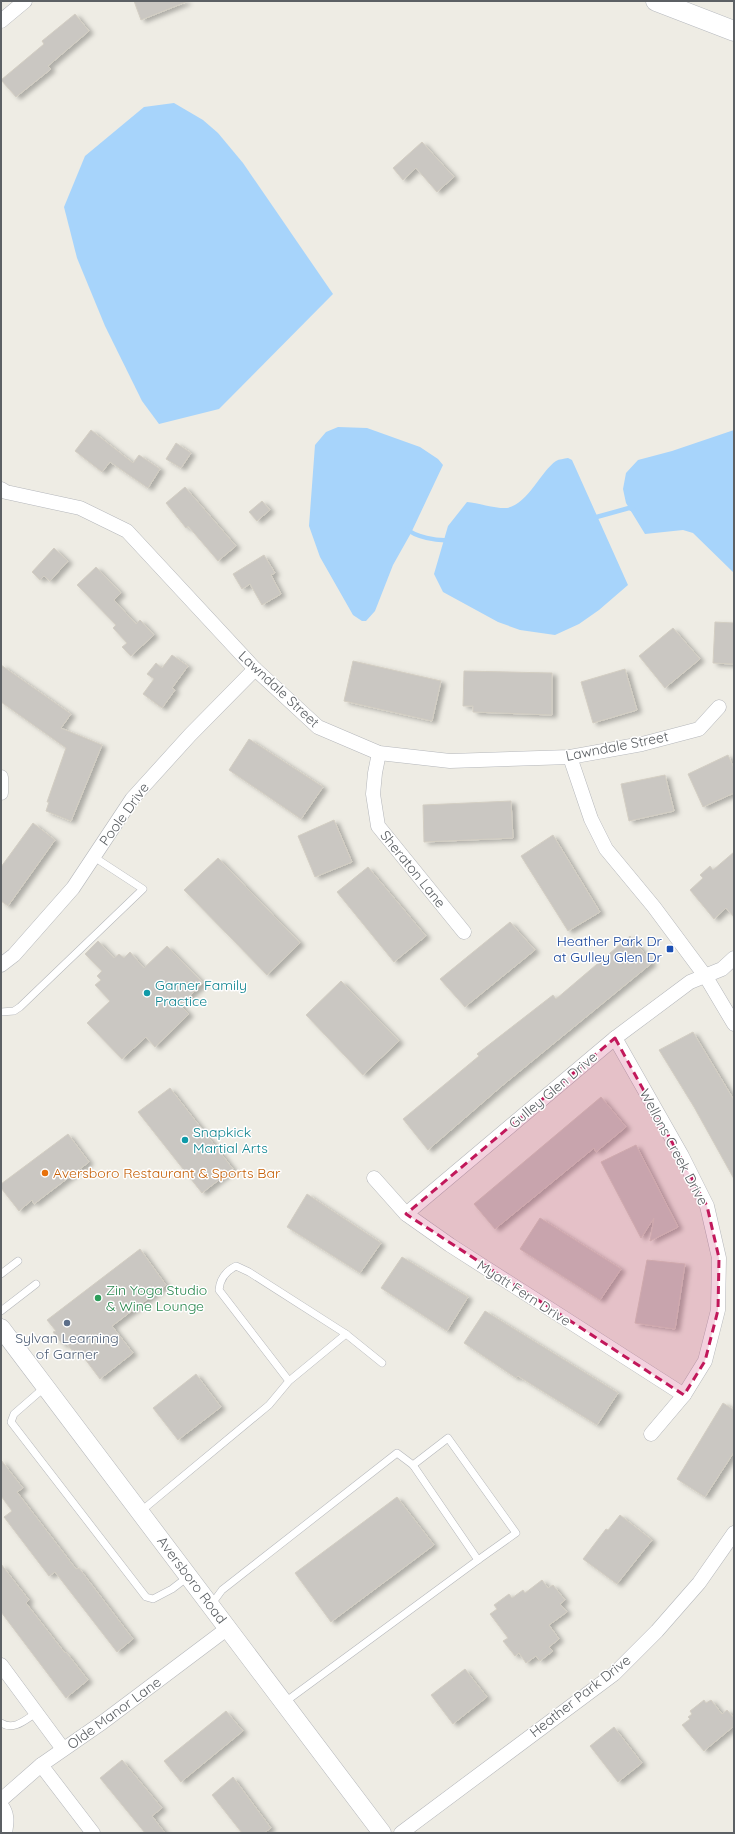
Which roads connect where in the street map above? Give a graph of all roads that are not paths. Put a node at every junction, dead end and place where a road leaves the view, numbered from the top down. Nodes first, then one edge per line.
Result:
1 (26, 1) edge
2 (656, 1) edge
3 (1, 21) edge
4 (734, 31) edge
5 (1, 490) edge
6 (255, 669) junction
7 (718, 707) dead end
8 (380, 754) junction
9 (570, 757) junction
10 (1, 777) edge
11 (1, 793) edge
12 (94, 857) junction
13 (464, 932) dead end
14 (734, 958) edge
15 (1, 965) edge
16 (706, 977) junction
17 (1, 1012) edge
18 (734, 1024) edge
19 (615, 1038) junction
20 (374, 1178) dead end
21 (406, 1214) junction
22 (18, 1261) dead end
23 (1, 1274) edge
24 (36, 1284) dead end
25 (1, 1311) edge
26 (1, 1328) edge
27 (346, 1334) junction
28 (382, 1363) dead end
29 (289, 1381) junction
30 (46, 1386) junction
31 (684, 1395) junction
32 (651, 1434) dead end
33 (413, 1465) junction
34 (140, 1512) junction
35 (734, 1533) edge
36 (478, 1560) junction
37 (189, 1576) junction
38 (210, 1605) junction
39 (228, 1628) junction
40 (1, 1665) edge
41 (284, 1703) junction
42 (36, 1712) junction
43 (1, 1723) edge
44 (63, 1749) junction
45 (41, 1765) junction
46 (1, 1800) edge
47 (1, 1805) edge
48 (4, 1833) edge
49 (93, 1833) edge
50 (382, 1833) edge
51 (401, 1833) edge

1 - 3 street
2 - 4 main road
5 - 6 street, Lawndale Street
6 - 8 street, Lawndale Street
6 - 12 street, Poole Drive
7 - 9 street, Lawndale Street
8 - 9 street, Lawndale Street
8 - 13 street, Sheraton Lane
9 - 16 street
10 - 11 street
12 - 15 street, Poole Drive
12 - 17 lane
14 - 16 street, Gulley Glen Drive
16 - 18 street
16 - 19 street, Gulley Glen Drive
19 - 21 street, Gulley Glen Drive
19 - 31 street, Wellons Creek Drive
20 - 21 street, Myatt Fern Drive
21 - 31 street, Myatt Fern Drive
22 - 23 lane
24 - 25 lane
26 - 30 street, Aversboro Road
27 - 28 lane
27 - 29 lane
27 - 29 lane
29 - 34 lane
30 - 34 street, Aversboro Road
30 - 37 lane
31 - 32 street, Wellons Creek Drive
33 - 36 lane
33 - 36 lane
33 - 38 lane
34 - 37 street, Aversboro Road
35 - 51 street, Heather Park Drive
36 - 41 lane
37 - 38 street, Aversboro Road
38 - 39 street, Aversboro Road
39 - 41 street, Aversboro Road
39 - 44 street, Olde Manor Lane
40 - 42 street
41 - 50 street, Aversboro Road
42 - 43 lane
42 - 44 street
44 - 45 street, Olde Manor Lane
45 - 46 street, Olde Manor Lane
45 - 49 street
47 - 48 street

